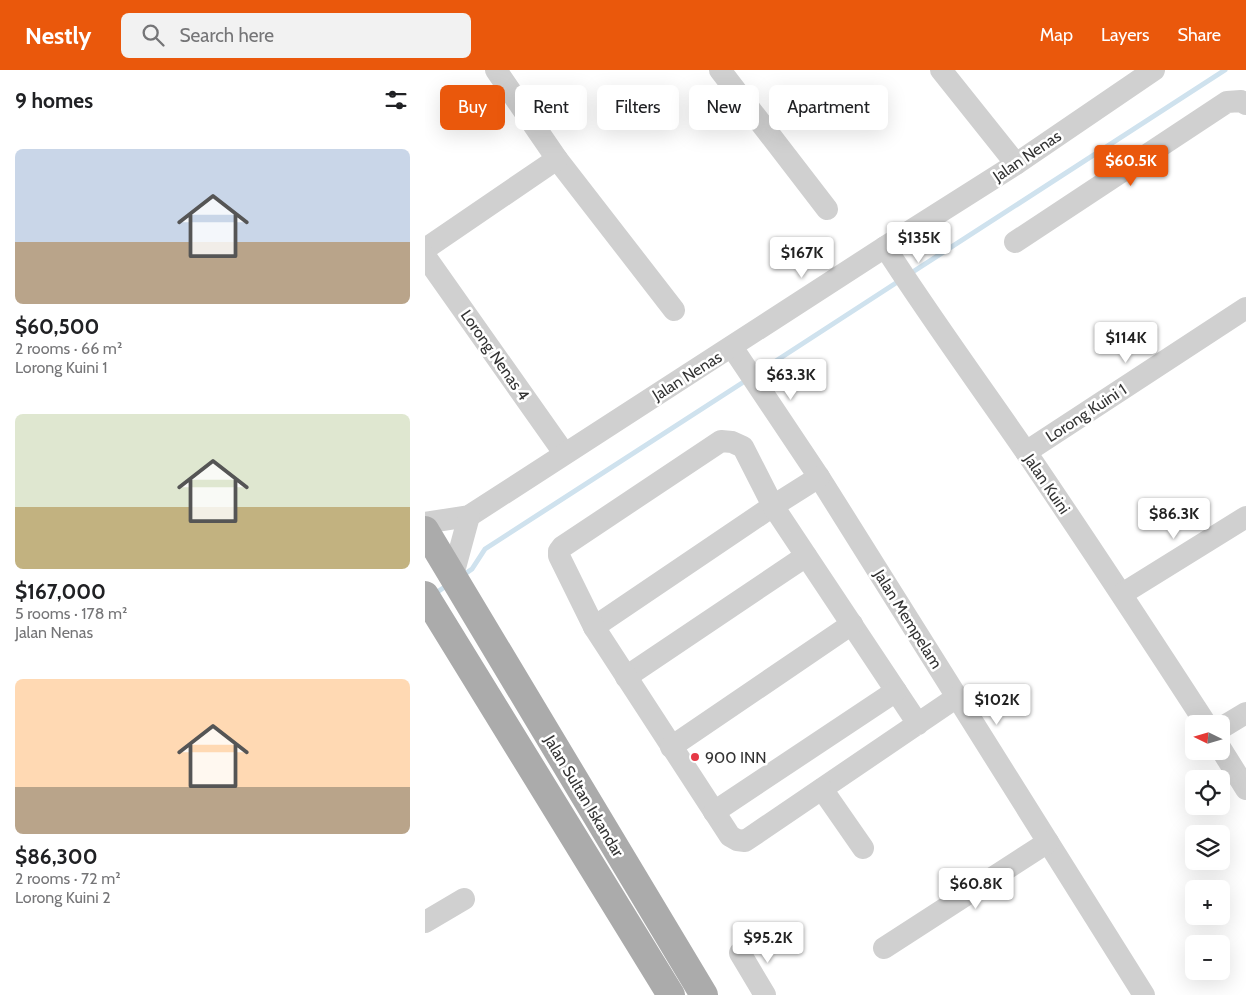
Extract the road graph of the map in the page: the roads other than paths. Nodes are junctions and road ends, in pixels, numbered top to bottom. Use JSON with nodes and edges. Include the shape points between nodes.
{"nodes":[{"id":1,"x":496,"y":70,"type":"edge"},
{"id":2,"x":720,"y":70,"type":"edge"},
{"id":3,"x":941,"y":70,"type":"edge"},
{"id":4,"x":1154,"y":70,"type":"edge"},
{"id":5,"x":1246,"y":104,"type":"edge"},
{"id":6,"x":557,"y":159,"type":"junction"},
{"id":7,"x":1016,"y":164,"type":"junction"},
{"id":8,"x":827,"y":209,"type":"dead end"},
{"id":9,"x":1015,"y":242,"type":"dead end"},
{"id":10,"x":425,"y":249,"type":"edge"},
{"id":11,"x":890,"y":254,"type":"junction"},
{"id":12,"x":425,"y":256,"type":"edge"},
{"id":13,"x":1246,"y":308,"type":"edge"},
{"id":14,"x":674,"y":310,"type":"dead end"},
{"id":15,"x":732,"y":347,"type":"junction"},
{"id":16,"x":1026,"y":452,"type":"junction"},
{"id":17,"x":565,"y":453,"type":"junction"},
{"id":18,"x":819,"y":477,"type":"junction"},
{"id":19,"x":773,"y":506,"type":"junction"},
{"id":20,"x":469,"y":516,"type":"junction"},
{"id":21,"x":1246,"y":517,"type":"edge"},
{"id":22,"x":425,"y":523,"type":"edge"},
{"id":23,"x":425,"y":530,"type":"edge"},
{"id":24,"x":806,"y":556,"type":"junction"},
{"id":25,"x":457,"y":583,"type":"junction"},
{"id":26,"x":1122,"y":594,"type":"junction"},
{"id":27,"x":431,"y":605,"type":"edge"},
{"id":28,"x":852,"y":624,"type":"junction"},
{"id":29,"x":594,"y":627,"type":"junction"},
{"id":30,"x":626,"y":677,"type":"junction"},
{"id":31,"x":896,"y":691,"type":"junction"},
{"id":32,"x":957,"y":697,"type":"junction"},
{"id":33,"x":1246,"y":713,"type":"edge"},
{"id":34,"x":1200,"y":715,"type":"edge"},
{"id":35,"x":1230,"y":723,"type":"edge"},
{"id":36,"x":918,"y":724,"type":"junction"},
{"id":37,"x":671,"y":747,"type":"junction"},
{"id":38,"x":1228,"y":760,"type":"edge"},
{"id":39,"x":822,"y":789,"type":"junction"},
{"id":40,"x":1246,"y":789,"type":"edge"},
{"id":41,"x":714,"y":812,"type":"junction"},
{"id":42,"x":1048,"y":842,"type":"junction"},
{"id":43,"x":863,"y":848,"type":"dead end"},
{"id":44,"x":464,"y":899,"type":"dead end"},
{"id":45,"x":425,"y":922,"type":"edge"},
{"id":46,"x":884,"y":948,"type":"dead end"},
{"id":47,"x":740,"y":953,"type":"dead end"},
{"id":48,"x":671,"y":995,"type":"edge"},
{"id":49,"x":704,"y":995,"type":"edge"},
{"id":50,"x":765,"y":995,"type":"edge"},
{"id":51,"x":1144,"y":995,"type":"edge"}],
"edges":[{"from":1,"to":6,"type":"street"},
{"from":2,"to":8,"type":"street"},
{"from":3,"to":7,"type":"street"},
{"from":4,"to":7,"type":"street","name":"Jalan Nenas"},
{"from":5,"to":9,"type":"street","via":[[1227,102]]},
{"from":6,"to":10,"type":"street"},
{"from":6,"to":14,"type":"street"},
{"from":7,"to":11,"type":"street","name":"Jalan Nenas"},
{"from":11,"to":15,"type":"street","name":"Jalan Nenas"},
{"from":11,"to":16,"type":"street","name":"Jalan Kuini"},
{"from":12,"to":17,"type":"street","name":"Lorong Nenas 4"},
{"from":13,"to":16,"type":"street","name":"Lorong Kuini 1"},
{"from":15,"to":17,"type":"street","name":"Jalan Nenas"},
{"from":15,"to":18,"type":"street","name":"Jalan Mempelam"},
{"from":16,"to":26,"type":"street","name":"Jalan Kuini"},
{"from":17,"to":20,"type":"street","name":"Jalan Nenas"},
{"from":18,"to":19,"type":"street"},
{"from":18,"to":32,"type":"street","name":"Jalan Mempelam"},
{"from":19,"to":24,"type":"street"},
{"from":19,"to":29,"type":"street"},
{"from":19,"to":29,"type":"street","via":[[743,447],[721,441],[562,547],[559,556]]},
{"from":20,"to":22,"type":"street","name":"Jalan Nenas"},
{"from":20,"to":25,"type":"street"},
{"from":21,"to":26,"type":"street"},
{"from":23,"to":25,"type":"main road","name":"Jalan Sultan Iskandar"},
{"from":24,"to":28,"type":"street"},
{"from":24,"to":30,"type":"street"},
{"from":25,"to":49,"type":"main road","name":"Jalan Sultan Iskandar"},
{"from":26,"to":34,"type":"street","name":"Jalan Kuini"},
{"from":27,"to":48,"type":"main road"},
{"from":28,"to":31,"type":"street"},
{"from":28,"to":37,"type":"street"},
{"from":29,"to":30,"type":"street"},
{"from":30,"to":37,"type":"street"},
{"from":31,"to":36,"type":"street"},
{"from":31,"to":41,"type":"street"},
{"from":32,"to":36,"type":"street"},
{"from":32,"to":42,"type":"street","name":"Jalan Mempelam"},
{"from":33,"to":35,"type":"street"},
{"from":36,"to":39,"type":"street"},
{"from":37,"to":41,"type":"street"},
{"from":38,"to":40,"type":"street"},
{"from":39,"to":41,"type":"street","via":[[745,841],[730,836]]},
{"from":39,"to":43,"type":"street"},
{"from":42,"to":46,"type":"street"},
{"from":42,"to":51,"type":"street","name":"Jalan Mempelam"},
{"from":44,"to":45,"type":"street"},
{"from":47,"to":50,"type":"street"}]}
